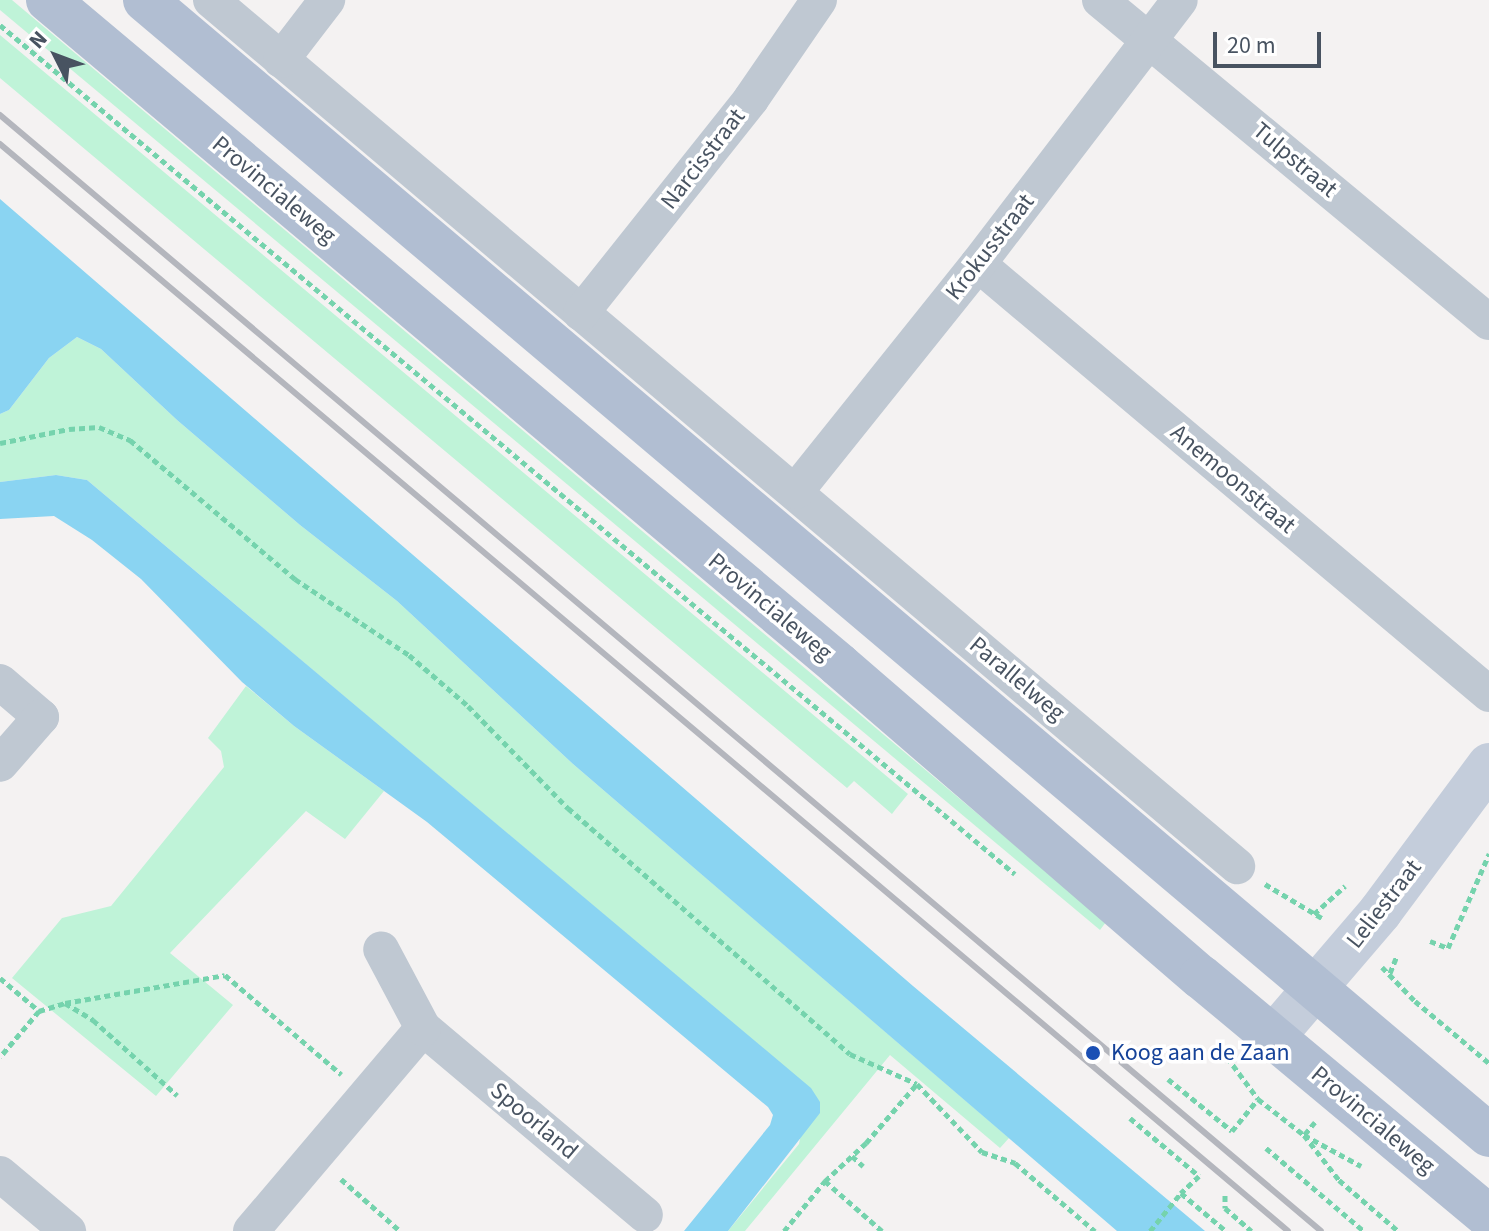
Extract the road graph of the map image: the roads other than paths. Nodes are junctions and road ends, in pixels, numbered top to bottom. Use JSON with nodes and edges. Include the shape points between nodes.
{"nodes":[{"id":1,"x":48,"y":0,"type":"edge"},
{"id":2,"x":145,"y":0,"type":"edge"},
{"id":3,"x":211,"y":0,"type":"edge"},
{"id":4,"x":327,"y":0,"type":"edge"},
{"id":5,"x":819,"y":0,"type":"edge"},
{"id":6,"x":1100,"y":0,"type":"edge"},
{"id":7,"x":1180,"y":0,"type":"edge"},
{"id":8,"x":1150,"y":39,"type":"junction"},
{"id":9,"x":281,"y":60,"type":"junction"},
{"id":10,"x":978,"y":264,"type":"junction"},
{"id":11,"x":581,"y":313,"type":"junction"},
{"id":12,"x":1489,"y":322,"type":"edge"},
{"id":13,"x":796,"y":491,"type":"junction"},
{"id":14,"x":0,"y":682,"type":"edge"},
{"id":15,"x":1489,"y":694,"type":"edge"},
{"id":16,"x":0,"y":764,"type":"edge"},
{"id":17,"x":1489,"y":765,"type":"edge"},
{"id":18,"x":1237,"y":866,"type":"dead end"},
{"id":19,"x":381,"y":949,"type":"dead end"},
{"id":20,"x":1316,"y":989,"type":"junction"},
{"id":21,"x":423,"y":1028,"type":"junction"},
{"id":22,"x":1273,"y":1037,"type":"junction"},
{"id":23,"x":1489,"y":1135,"type":"edge"},
{"id":24,"x":0,"y":1174,"type":"edge"},
{"id":25,"x":645,"y":1215,"type":"dead end"},
{"id":26,"x":1489,"y":1217,"type":"edge"},
{"id":27,"x":68,"y":1231,"type":"edge"},
{"id":28,"x":251,"y":1231,"type":"edge"}],
"edges":[{"from":1,"to":22,"type":"main road","name":"Provincialeweg"},
{"from":2,"to":20,"type":"main road"},
{"from":3,"to":9,"type":"street"},
{"from":4,"to":9,"type":"street"},
{"from":5,"to":11,"type":"street","name":"Narcisstraat","via":[[751,99]]},
{"from":6,"to":8,"type":"street","name":"Tulpstraat"},
{"from":7,"to":8,"type":"street","name":"Krokusstraat"},
{"from":8,"to":10,"type":"street","name":"Krokusstraat"},
{"from":8,"to":12,"type":"street","name":"Tulpstraat"},
{"from":9,"to":11,"type":"street"},
{"from":10,"to":13,"type":"street","name":"Krokusstraat"},
{"from":10,"to":15,"type":"street","name":"Anemoonstraat"},
{"from":11,"to":13,"type":"street"},
{"from":13,"to":18,"type":"street","name":"Parallelweg"},
{"from":14,"to":16,"type":"street","via":[[41,717]]},
{"from":17,"to":20,"type":"street","name":"Leliestraat"},
{"from":19,"to":21,"type":"street","name":"Spoorland"},
{"from":20,"to":22,"type":"street","name":"Leliestraat"},
{"from":20,"to":23,"type":"main road"},
{"from":21,"to":25,"type":"street","name":"Spoorland"},
{"from":21,"to":28,"type":"street"},
{"from":22,"to":26,"type":"main road","name":"Provincialeweg"},
{"from":24,"to":27,"type":"street"}]}
